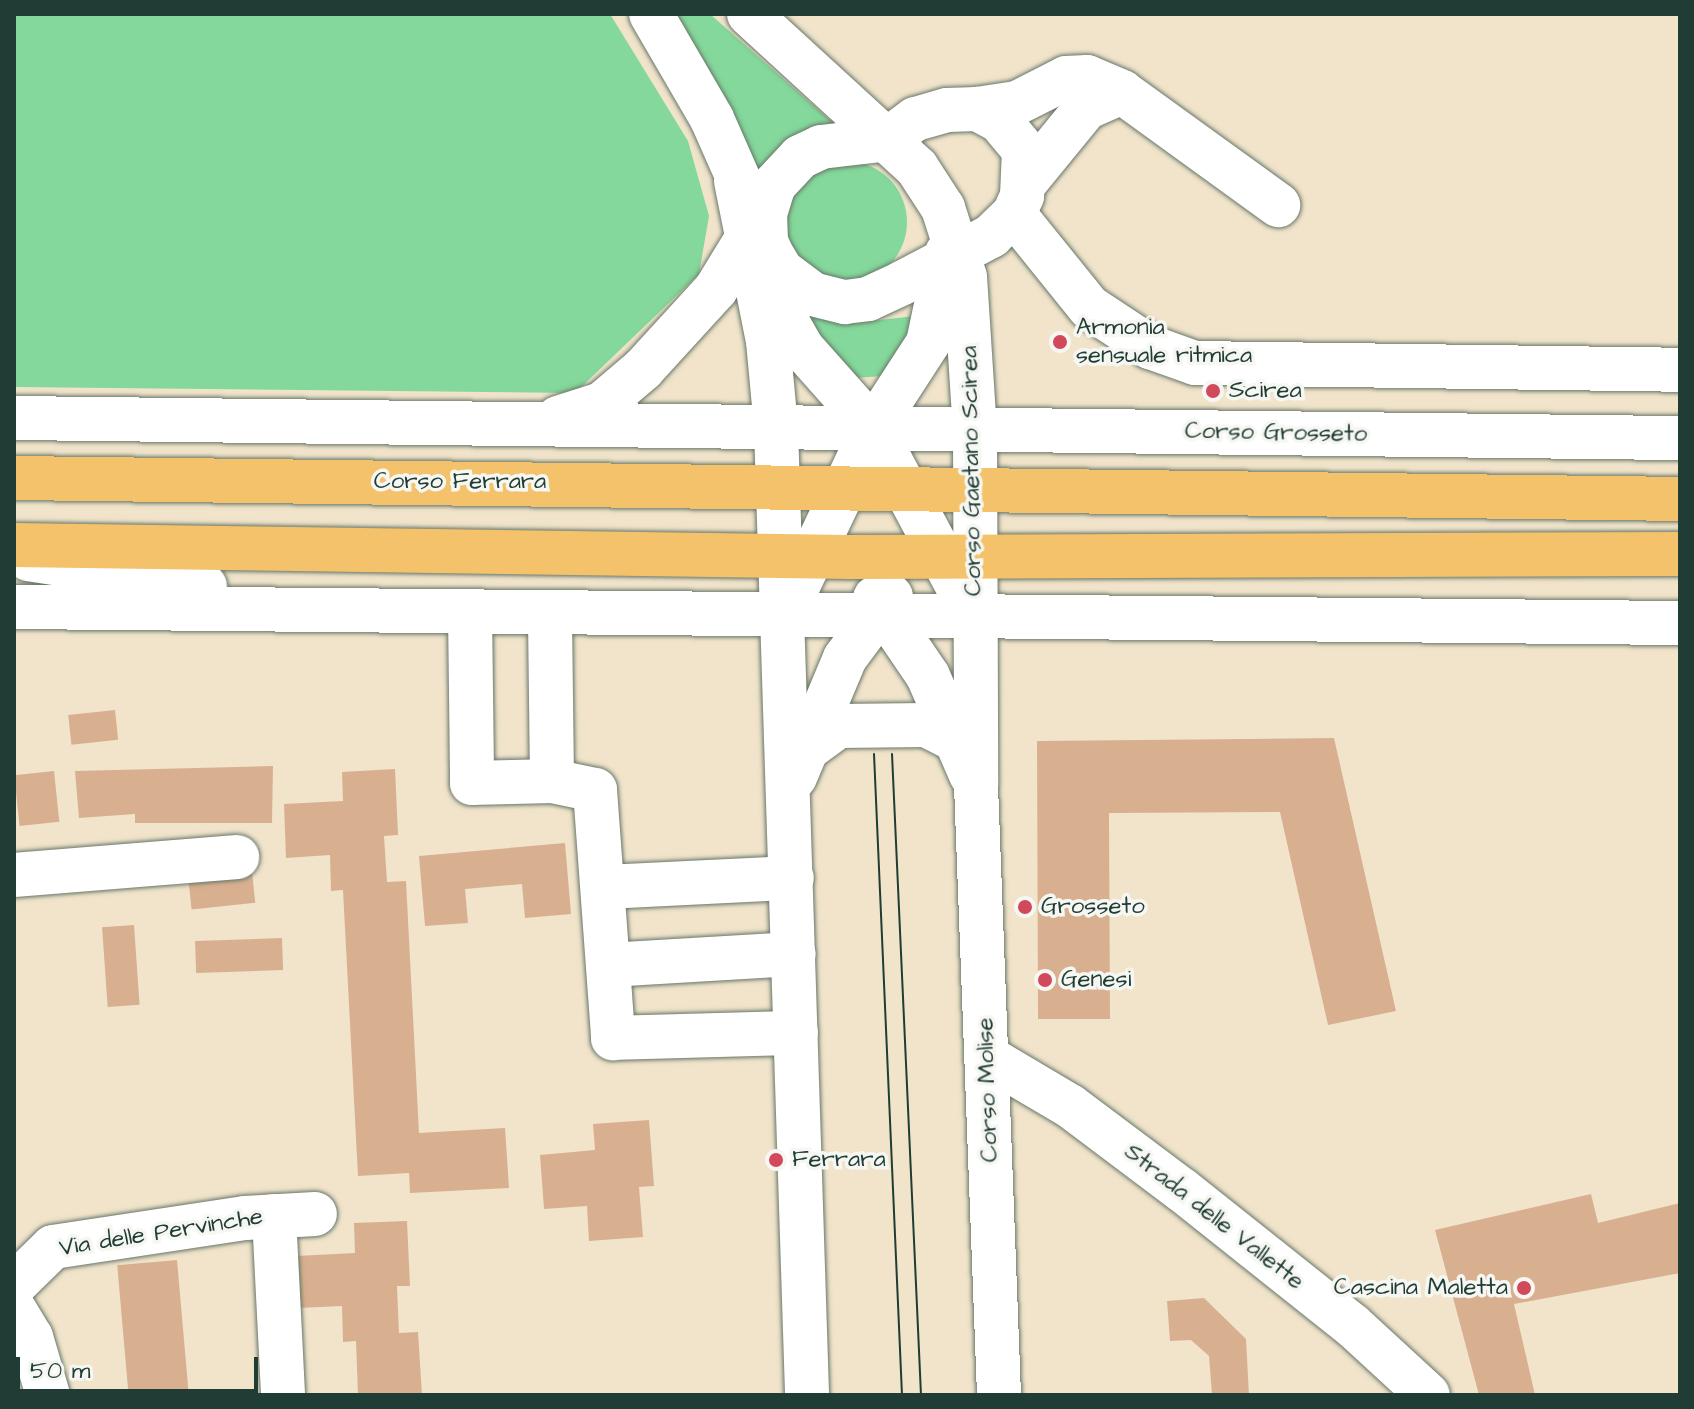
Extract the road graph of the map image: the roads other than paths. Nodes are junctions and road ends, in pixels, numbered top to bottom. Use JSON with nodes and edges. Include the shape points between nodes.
{"nodes":[{"id":1,"x":651,"y":14,"type":"edge"},
{"id":2,"x":749,"y":14,"type":"edge"},
{"id":3,"x":1122,"y":92,"type":"junction"},
{"id":4,"x":977,"y":109,"type":"junction"},
{"id":5,"x":888,"y":139,"type":"junction"},
{"id":6,"x":1020,"y":197,"type":"junction"},
{"id":7,"x":1278,"y":205,"type":"dead end"},
{"id":8,"x":755,"y":216,"type":"junction"},
{"id":9,"x":952,"y":246,"type":"junction"},
{"id":10,"x":767,"y":282,"type":"junction"},
{"id":11,"x":768,"y":341,"type":"junction"},
{"id":12,"x":1680,"y":370,"type":"edge"},
{"id":13,"x":14,"y":418,"type":"edge"},
{"id":14,"x":516,"y":425,"type":"junction"},
{"id":15,"x":776,"y":428,"type":"junction"},
{"id":16,"x":873,"y":428,"type":"junction"},
{"id":17,"x":975,"y":430,"type":"junction"},
{"id":18,"x":1680,"y":438,"type":"edge"},
{"id":19,"x":14,"y":478,"type":"edge"},
{"id":20,"x":1680,"y":499,"type":"edge"},
{"id":21,"x":817,"y":521,"type":"junction"},
{"id":22,"x":939,"y":522,"type":"junction"},
{"id":23,"x":14,"y":545,"type":"edge"},
{"id":24,"x":1666,"y":556,"type":"edge"},
{"id":25,"x":14,"y":557,"type":"edge"},
{"id":26,"x":14,"y":607,"type":"edge"},
{"id":27,"x":299,"y":610,"type":"junction"},
{"id":28,"x":470,"y":611,"type":"junction"},
{"id":29,"x":550,"y":612,"type":"junction"},
{"id":30,"x":883,"y":612,"type":"junction"},
{"id":31,"x":782,"y":614,"type":"junction"},
{"id":32,"x":975,"y":617,"type":"junction"},
{"id":33,"x":1680,"y":623,"type":"edge"},
{"id":34,"x":951,"y":738,"type":"junction"},
{"id":35,"x":807,"y":749,"type":"junction"},
{"id":36,"x":552,"y":781,"type":"junction"},
{"id":37,"x":976,"y":785,"type":"junction"},
{"id":38,"x":789,"y":791,"type":"junction"},
{"id":39,"x":237,"y":857,"type":"dead end"},
{"id":40,"x":14,"y":875,"type":"edge"},
{"id":41,"x":792,"y":878,"type":"junction"},
{"id":42,"x":605,"y":887,"type":"junction"},
{"id":43,"x":794,"y":954,"type":"junction"},
{"id":44,"x":608,"y":965,"type":"junction"},
{"id":45,"x":796,"y":1033,"type":"junction"},
{"id":46,"x":987,"y":1057,"type":"junction"},
{"id":47,"x":14,"y":1285,"type":"edge"},
{"id":48,"x":14,"y":1309,"type":"edge"},
{"id":49,"x":48,"y":1395,"type":"edge"},
{"id":50,"x":283,"y":1395,"type":"edge"},
{"id":51,"x":807,"y":1395,"type":"edge"},
{"id":52,"x":999,"y":1395,"type":"edge"},
{"id":53,"x":1428,"y":1395,"type":"edge"}],
"edges":[{"from":1,"to":8,"type":"street","name":"Corso Gaetano Scirea","via":[[712,119]]},
{"from":2,"to":5,"type":"street","name":"Corso Gaetano Scirea"},
{"from":3,"to":4,"type":"street","via":[[1076,77],[1017,103]]},
{"from":3,"to":6,"type":"street","via":[[1086,108]]},
{"from":3,"to":7,"type":"street"},
{"from":4,"to":5,"type":"street","via":[[915,119]]},
{"from":4,"to":6,"type":"street","via":[[1018,139],[1027,161]]},
{"from":5,"to":8,"type":"street","name":"Corso Gaetano Scirea","via":[[821,147],[800,157]]},
{"from":5,"to":9,"type":"street","name":"Corso Gaetano Scirea","via":[[931,186]]},
{"from":6,"to":9,"type":"street"},
{"from":6,"to":12,"type":"street","via":[[1089,307],[1150,347],[1195,363]]},
{"from":8,"to":9,"type":"street","name":"Corso Gaetano Scirea","via":[[782,271],[796,285],[829,300],[868,299]]},
{"from":8,"to":10,"type":"street","name":"Corso Gaetano Scirea"},
{"from":8,"to":11,"type":"street","name":"Corso Gaetano Scirea"},
{"from":8,"to":14,"type":"street","name":"Corso Gaetano Scirea","via":[[709,298],[614,395],[574,414]]},
{"from":9,"to":16,"type":"street","name":"Corso Gaetano Scirea","via":[[928,343]]},
{"from":9,"to":17,"type":"street","name":"Corso Gaetano Scirea"},
{"from":10,"to":11,"type":"street","name":"Corso Gaetano Scirea"},
{"from":10,"to":16,"type":"street","name":"Corso Gaetano Scirea","via":[[793,336]]},
{"from":11,"to":15,"type":"street","name":"Corso Gaetano Scirea"},
{"from":13,"to":14,"type":"street"},
{"from":14,"to":15,"type":"street"},
{"from":15,"to":16,"type":"street"},
{"from":15,"to":21,"type":"street","name":"Corso Molise"},
{"from":16,"to":17,"type":"street","name":"Corso Grosseto"},
{"from":16,"to":21,"type":"street","name":"Corso Gaetano Scirea"},
{"from":16,"to":22,"type":"street","name":"Corso Gaetano Scirea"},
{"from":17,"to":18,"type":"street","name":"Corso Grosseto"},
{"from":17,"to":22,"type":"street","name":"Corso Gaetano Scirea"},
{"from":19,"to":21,"type":"main road","name":"Corso Ferrara"},
{"from":20,"to":22,"type":"main road"},
{"from":21,"to":22,"type":"main road","name":"Corso Ferrara"},
{"from":21,"to":22,"type":"main road"},
{"from":21,"to":23,"type":"main road","name":"Corso Ferrara"},
{"from":21,"to":30,"type":"street","name":"Corso Molise"},
{"from":21,"to":31,"type":"street","name":"Corso Gaetano Scirea"},
{"from":22,"to":24,"type":"main road"},
{"from":22,"to":30,"type":"street"},
{"from":22,"to":32,"type":"street","name":"Corso Gaetano Scirea"},
{"from":25,"to":27,"type":"street","via":[[214,588]]},
{"from":26,"to":27,"type":"street"},
{"from":27,"to":28,"type":"street"},
{"from":28,"to":29,"type":"street"},
{"from":28,"to":36,"type":"street","via":[[472,783]]},
{"from":29,"to":31,"type":"street"},
{"from":29,"to":36,"type":"street"},
{"from":30,"to":31,"type":"street"},
{"from":30,"to":32,"type":"street"},
{"from":30,"to":34,"type":"street","name":"Corso Molise","via":[[928,676]]},
{"from":30,"to":35,"type":"street","via":[[845,658]]},
{"from":31,"to":38,"type":"street"},
{"from":32,"to":33,"type":"street"},
{"from":32,"to":37,"type":"street","name":"Corso Molise"},
{"from":34,"to":35,"type":"street","via":[[926,725],[839,726]]},
{"from":34,"to":37,"type":"street","name":"Corso Molise"},
{"from":35,"to":38,"type":"street"},
{"from":36,"to":42,"type":"street","via":[[595,790]]},
{"from":37,"to":46,"type":"street","name":"Corso Molise"},
{"from":38,"to":41,"type":"street"},
{"from":39,"to":40,"type":"street"},
{"from":41,"to":42,"type":"street"},
{"from":41,"to":43,"type":"street"},
{"from":42,"to":44,"type":"street"},
{"from":43,"to":44,"type":"street"},
{"from":43,"to":45,"type":"street"},
{"from":44,"to":45,"type":"street","via":[[613,1038]]},
{"from":45,"to":51,"type":"street"},
{"from":46,"to":52,"type":"street","name":"Corso Molise"},
{"from":46,"to":53,"type":"street","name":"Strada delle Vallette","via":[[1070,1106],[1193,1198],[1380,1348]]},
{"from":47,"to":50,"type":"street","name":"Via delle Pervinche","via":[[53,1247],[294,1215]]},
{"from":48,"to":49,"type":"street","via":[[31,1337]]}]}
